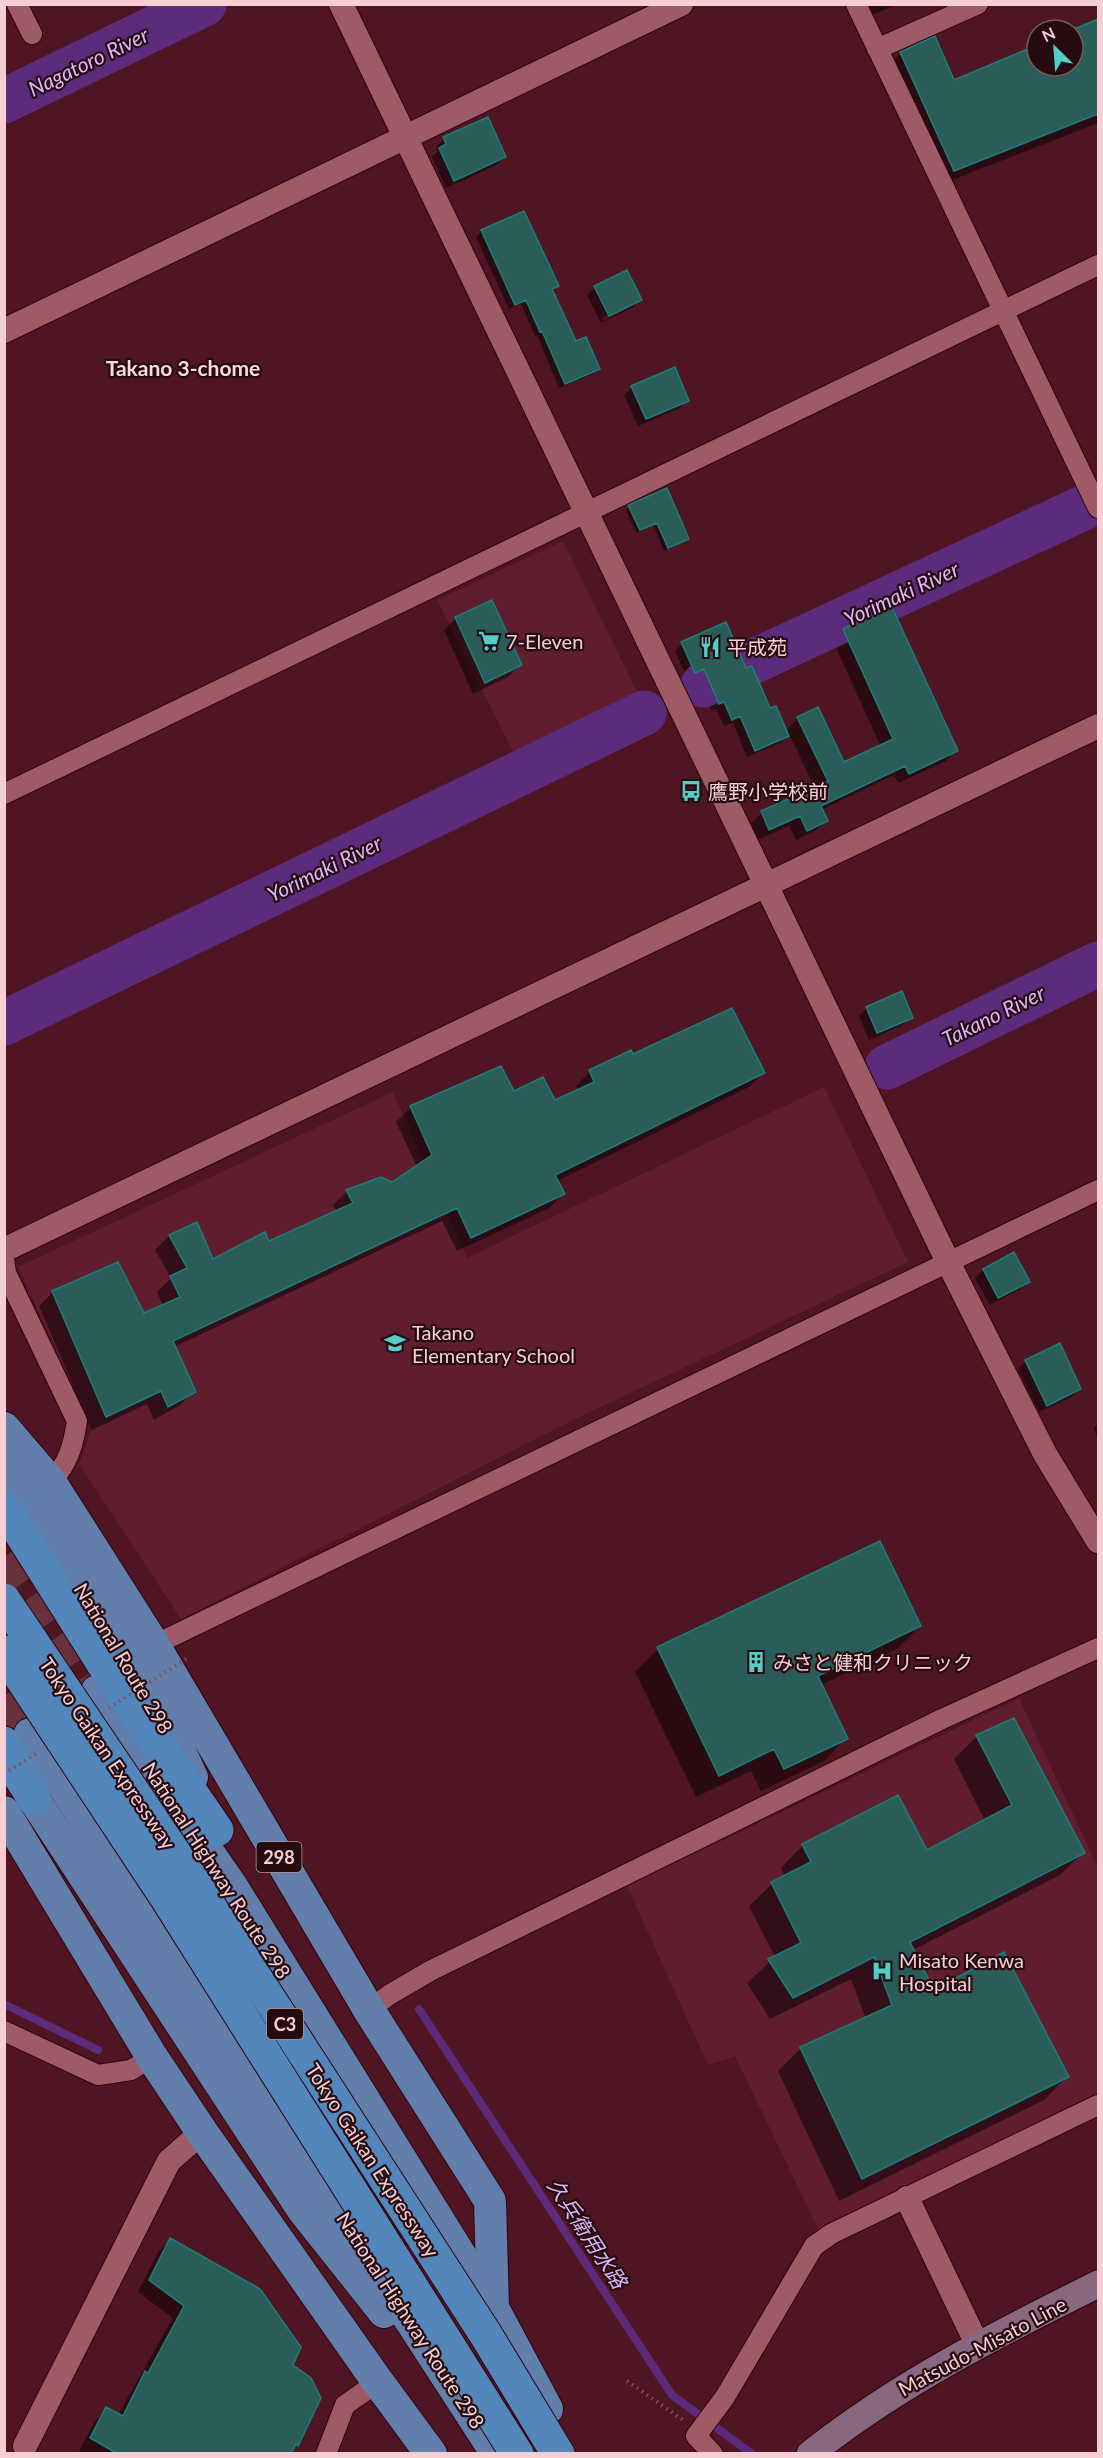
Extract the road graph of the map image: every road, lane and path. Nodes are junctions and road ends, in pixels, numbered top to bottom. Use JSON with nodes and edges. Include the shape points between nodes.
{"nodes":[{"id":1,"x":17,"y":4,"type":"edge"},
{"id":2,"x":341,"y":4,"type":"edge"},
{"id":3,"x":681,"y":4,"type":"edge"},
{"id":4,"x":856,"y":4,"type":"edge"},
{"id":5,"x":978,"y":4,"type":"edge"},
{"id":6,"x":32,"y":34,"type":"dead end"},
{"id":7,"x":877,"y":49,"type":"junction"},
{"id":8,"x":405,"y":137,"type":"junction"},
{"id":9,"x":1098,"y":266,"type":"edge"},
{"id":10,"x":1003,"y":312,"type":"junction"},
{"id":11,"x":4,"y":331,"type":"edge"},
{"id":12,"x":1098,"y":508,"type":"edge"},
{"id":13,"x":586,"y":513,"type":"junction"},
{"id":14,"x":1098,"y":726,"type":"edge"},
{"id":15,"x":4,"y":794,"type":"edge"},
{"id":16,"x":764,"y":885,"type":"junction"},
{"id":17,"x":1098,"y":1190,"type":"edge"},
{"id":18,"x":4,"y":1250,"type":"edge"},
{"id":19,"x":4,"y":1258,"type":"edge"},
{"id":20,"x":948,"y":1262,"type":"junction"},
{"id":21,"x":4,"y":1428,"type":"edge"},
{"id":22,"x":4,"y":1467,"type":"edge"},
{"id":23,"x":51,"y":1483,"type":"junction"},
{"id":24,"x":4,"y":1507,"type":"edge"},
{"id":25,"x":1098,"y":1541,"type":"edge"},
{"id":26,"x":4,"y":1600,"type":"edge"},
{"id":27,"x":154,"y":1645,"type":"junction"},
{"id":28,"x":1098,"y":1648,"type":"edge"},
{"id":29,"x":4,"y":1652,"type":"edge"},
{"id":30,"x":100,"y":1677,"type":"junction"},
{"id":31,"x":17,"y":1739,"type":"edge"},
{"id":32,"x":4,"y":1757,"type":"tunnel mouth"},
{"id":33,"x":34,"y":1798,"type":"junction"},
{"id":34,"x":4,"y":1812,"type":"edge"},
{"id":35,"x":217,"y":1830,"type":"junction"},
{"id":36,"x":369,"y":2010,"type":"junction"},
{"id":37,"x":4,"y":2031,"type":"edge"},
{"id":38,"x":152,"y":2057,"type":"junction"},
{"id":39,"x":1098,"y":2104,"type":"edge"},
{"id":40,"x":369,"y":2108,"type":"junction"},
{"id":41,"x":202,"y":2132,"type":"junction"},
{"id":42,"x":908,"y":2198,"type":"junction"},
{"id":43,"x":1098,"y":2284,"type":"edge"},
{"id":44,"x":493,"y":2308,"type":"junction"},
{"id":45,"x":977,"y":2344,"type":"junction"},
{"id":46,"x":627,"y":2381,"type":"dead end"},
{"id":47,"x":378,"y":2382,"type":"junction"},
{"id":48,"x":699,"y":2430,"type":"junction"},
{"id":49,"x":23,"y":2450,"type":"edge"},
{"id":50,"x":326,"y":2454,"type":"edge"},
{"id":51,"x":431,"y":2454,"type":"edge"},
{"id":52,"x":496,"y":2454,"type":"edge"},
{"id":53,"x":517,"y":2454,"type":"edge"},
{"id":54,"x":558,"y":2454,"type":"edge"},
{"id":55,"x":574,"y":2454,"type":"edge"},
{"id":56,"x":713,"y":2454,"type":"edge"},
{"id":57,"x":810,"y":2454,"type":"edge"}],
"edges":[{"from":1,"to":6,"type":"street"},
{"from":2,"to":8,"type":"street"},
{"from":3,"to":8,"type":"street"},
{"from":4,"to":7,"type":"street"},
{"from":5,"to":7,"type":"street"},
{"from":7,"to":10,"type":"street"},
{"from":8,"to":11,"type":"street"},
{"from":8,"to":13,"type":"street"},
{"from":9,"to":10,"type":"street"},
{"from":10,"to":12,"type":"street"},
{"from":10,"to":13,"type":"street"},
{"from":13,"to":15,"type":"street"},
{"from":13,"to":16,"type":"street"},
{"from":14,"to":16,"type":"street"},
{"from":16,"to":18,"type":"street"},
{"from":16,"to":20,"type":"street"},
{"from":17,"to":20,"type":"street"},
{"from":19,"to":23,"type":"street","via":[[6,1273],[77,1422],[66,1464]]},
{"from":20,"to":25,"type":"street","via":[[1045,1454]]},
{"from":20,"to":27,"type":"street"},
{"from":21,"to":23,"type":"highway","number":"298"},
{"from":22,"to":35,"type":"highway","name":"National Route 298","number":"298","via":[[159,1707]]},
{"from":23,"to":27,"type":"highway","number":"298"},
{"from":24,"to":30,"type":"highway"},
{"from":26,"to":54,"type":"highway","name":"Tokyo Gaikan Expressway","number":"C3","bridge":true,"via":[[199,1889],[486,2335]]},
{"from":27,"to":36,"type":"highway","number":"298"},
{"from":28,"to":36,"type":"street","via":[[942,1719],[429,1971]]},
{"from":29,"to":53,"type":"highway","name":"Tokyo Gaikan Expressway","number":"C3","bridge":true,"via":[[166,1897]]},
{"from":30,"to":35,"type":"highway"},
{"from":30,"to":40,"type":"highway","name":"National Highway Route 298","number":"298"},
{"from":31,"to":33,"type":"highway"},
{"from":31,"to":52,"type":"highway","name":"National Highway Route 298"},
{"from":32,"to":33,"type":"highway"},
{"from":33,"to":52,"type":"highway","via":[[303,2210]]},
{"from":34,"to":38,"type":"highway"},
{"from":35,"to":40,"type":"highway","name":"National Route 298","number":"298","via":[[275,1919]]},
{"from":36,"to":44,"type":"highway","number":"298","via":[[490,2201]]},
{"from":37,"to":38,"type":"street","via":[[98,2075],[131,2070]]},
{"from":38,"to":41,"type":"highway"},
{"from":39,"to":42,"type":"street"},
{"from":40,"to":44,"type":"highway","name":"National Highway Route 298","number":"298"},
{"from":41,"to":47,"type":"highway"},
{"from":41,"to":49,"type":"street","via":[[169,2161]]},
{"from":42,"to":45,"type":"street"},
{"from":42,"to":48,"type":"street","via":[[814,2246]]},
{"from":43,"to":45,"type":"main road","name":"Matsudo-Misato Line"},
{"from":44,"to":55,"type":"highway","name":"National Highway Route 298","number":"298"},
{"from":45,"to":57,"type":"main road","name":"Matsudo-Misato Line","via":[[904,2387]]},
{"from":46,"to":48,"type":"path"},
{"from":47,"to":50,"type":"street","via":[[345,2404]]},
{"from":47,"to":51,"type":"highway"},
{"from":48,"to":56,"type":"street","via":[[696,2436]]}]}
